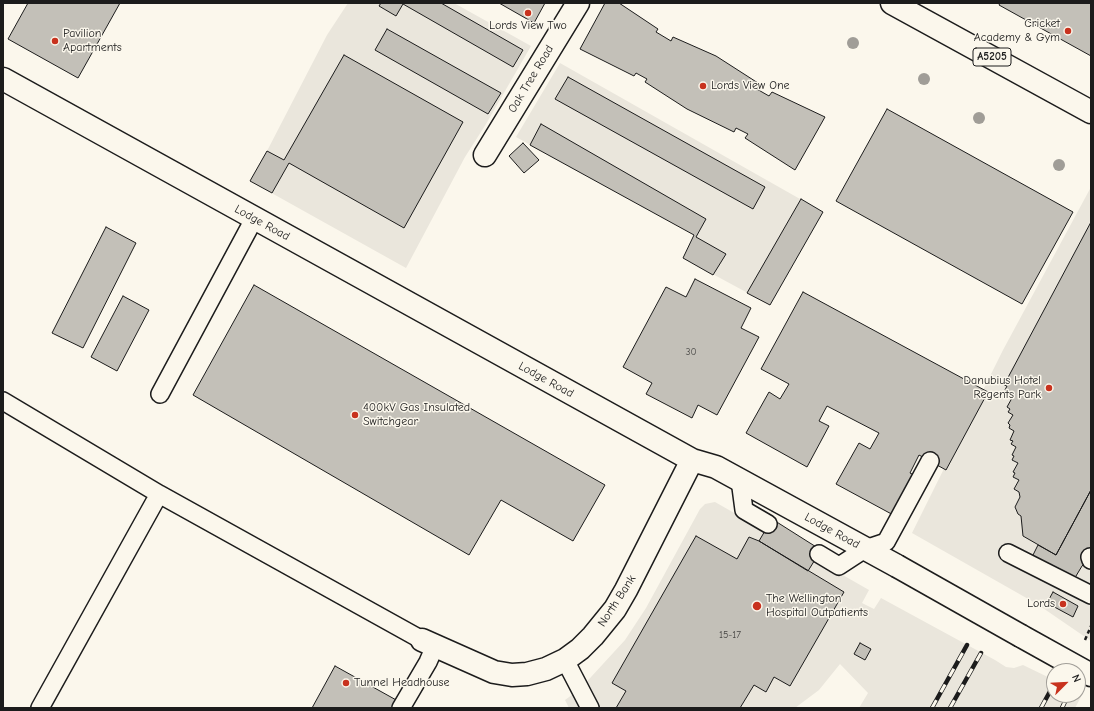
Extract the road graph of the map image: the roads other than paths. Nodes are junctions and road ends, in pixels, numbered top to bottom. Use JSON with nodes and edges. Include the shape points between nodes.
{"nodes":[{"id":1,"x":578,"y":3,"type":"edge"},
{"id":2,"x":892,"y":3,"type":"edge"},
{"id":3,"x":3,"y":79,"type":"edge"},
{"id":4,"x":1091,"y":112,"type":"edge"},
{"id":5,"x":486,"y":155,"type":"dead end"},
{"id":6,"x":254,"y":219,"type":"junction"},
{"id":7,"x":160,"y":394,"type":"dead end"},
{"id":8,"x":3,"y":400,"type":"edge"},
{"id":9,"x":692,"y":460,"type":"junction"},
{"id":10,"x":930,"y":461,"type":"dead end"},
{"id":11,"x":740,"y":480,"type":"junction"},
{"id":12,"x":159,"y":494,"type":"junction"},
{"id":13,"x":768,"y":524,"type":"dead end"},
{"id":14,"x":865,"y":549,"type":"junction"},
{"id":15,"x":1008,"y":553,"type":"dead end"},
{"id":16,"x":819,"y":554,"type":"dead end"},
{"id":17,"x":1091,"y":594,"type":"edge"},
{"id":18,"x":428,"y":643,"type":"junction"},
{"id":19,"x":565,"y":660,"type":"junction"},
{"id":20,"x":1091,"y":675,"type":"edge"},
{"id":21,"x":40,"y":708,"type":"edge"},
{"id":22,"x":401,"y":708,"type":"edge"},
{"id":23,"x":590,"y":708,"type":"edge"}],
"edges":[{"from":1,"to":5,"type":"main road","name":"Oak Tree Road"},
{"from":2,"to":4,"type":"main road","number":"A5205"},
{"from":3,"to":6,"type":"main road","name":"Lodge Road"},
{"from":6,"to":7,"type":"lane"},
{"from":6,"to":9,"type":"main road","name":"Lodge Road"},
{"from":8,"to":12,"type":"lane"},
{"from":9,"to":11,"type":"main road","name":"Lodge Road","via":[[716,467]]},
{"from":9,"to":19,"type":"main road","name":"North Bank","via":[[615,608],[593,636]]},
{"from":10,"to":14,"type":"lane","via":[[886,542]]},
{"from":11,"to":13,"type":"lane","via":[[744,510]]},
{"from":11,"to":14,"type":"main road","name":"Lodge Road"},
{"from":12,"to":18,"type":"lane"},
{"from":12,"to":21,"type":"lane"},
{"from":14,"to":16,"type":"lane","via":[[839,566]]},
{"from":14,"to":20,"type":"main road","name":"Lodge Road","bridge":true},
{"from":15,"to":17,"type":"lane"},
{"from":18,"to":19,"type":"main road","name":"North Bank","via":[[494,672],[512,675],[546,669]]},
{"from":18,"to":22,"type":"lane","via":[[428,662]]},
{"from":19,"to":23,"type":"lane"}]}
